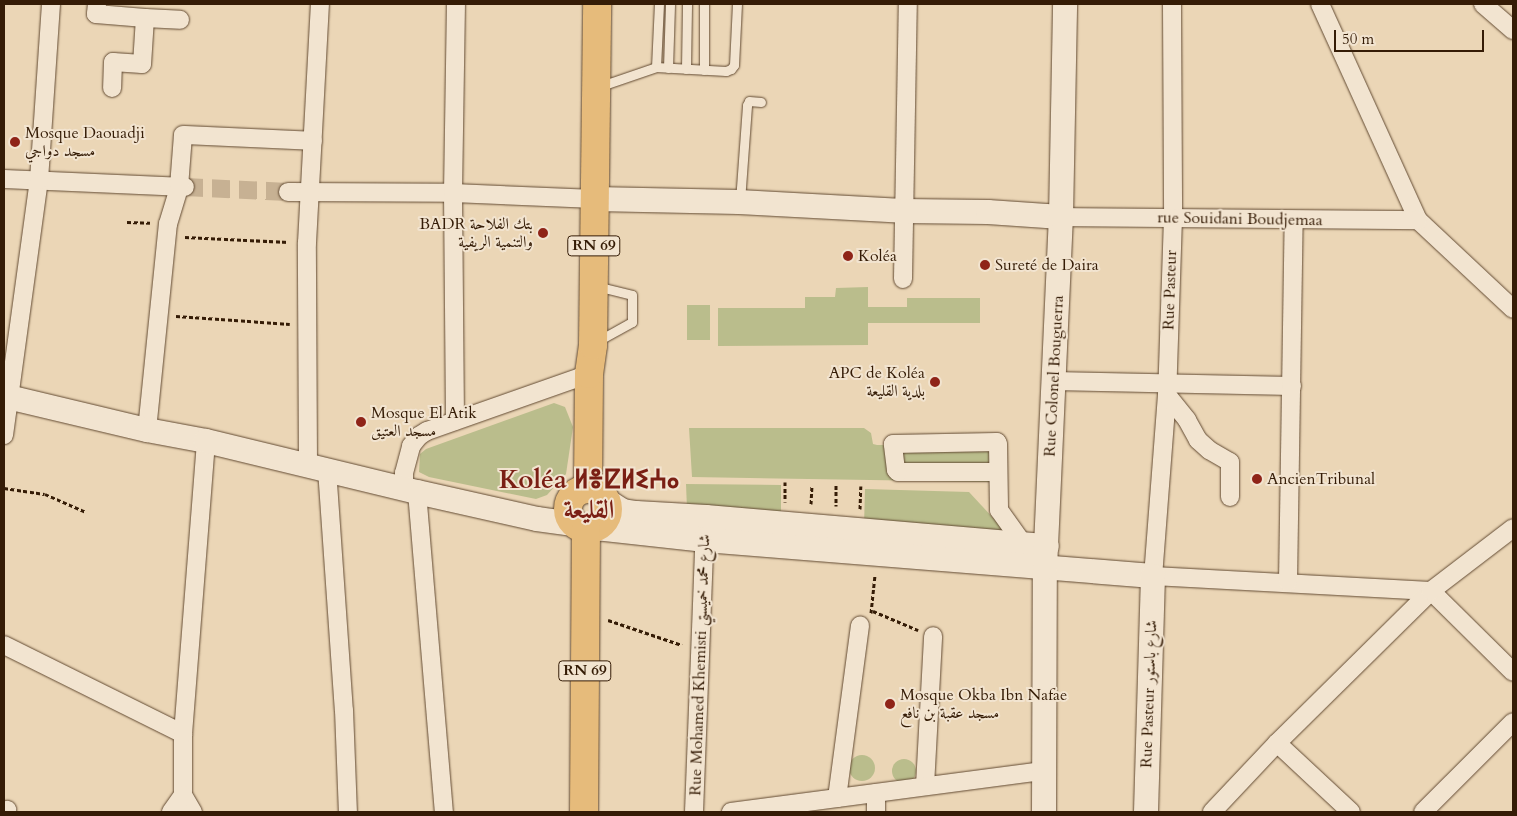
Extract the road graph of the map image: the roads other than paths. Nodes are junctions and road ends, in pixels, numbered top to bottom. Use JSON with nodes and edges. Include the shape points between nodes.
{"nodes":[{"id":1,"x":51,"y":4,"type":"edge"},
{"id":2,"x":97,"y":4,"type":"edge"},
{"id":3,"x":320,"y":4,"type":"edge"},
{"id":4,"x":456,"y":4,"type":"edge"},
{"id":5,"x":597,"y":4,"type":"edge"},
{"id":6,"x":660,"y":4,"type":"edge"},
{"id":7,"x":670,"y":4,"type":"edge"},
{"id":8,"x":687,"y":4,"type":"edge"},
{"id":9,"x":704,"y":4,"type":"edge"},
{"id":10,"x":736,"y":4,"type":"edge"},
{"id":11,"x":908,"y":4,"type":"edge"},
{"id":12,"x":1065,"y":4,"type":"edge"},
{"id":13,"x":1172,"y":4,"type":"edge"},
{"id":14,"x":1320,"y":4,"type":"edge"},
{"id":15,"x":1484,"y":4,"type":"edge"},
{"id":16,"x":145,"y":18,"type":"junction"},
{"id":17,"x":180,"y":20,"type":"dead end"},
{"id":18,"x":1513,"y":30,"type":"edge"},
{"id":19,"x":656,"y":67,"type":"junction"},
{"id":20,"x":668,"y":68,"type":"junction"},
{"id":21,"x":686,"y":69,"type":"junction"},
{"id":22,"x":704,"y":70,"type":"junction"},
{"id":23,"x":596,"y":87,"type":"junction"},
{"id":24,"x":112,"y":88,"type":"dead end"},
{"id":25,"x":761,"y":102,"type":"dead end"},
{"id":26,"x":313,"y":141,"type":"junction"},
{"id":27,"x":4,"y":179,"type":"edge"},
{"id":28,"x":39,"y":180,"type":"junction"},
{"id":29,"x":182,"y":187,"type":"junction"},
{"id":30,"x":309,"y":191,"type":"junction"},
{"id":31,"x":288,"y":192,"type":"tunnel mouth"},
{"id":32,"x":453,"y":193,"type":"junction"},
{"id":33,"x":595,"y":199,"type":"junction"},
{"id":34,"x":740,"y":202,"type":"junction"},
{"id":35,"x":903,"y":211,"type":"junction"},
{"id":36,"x":1061,"y":217,"type":"junction"},
{"id":37,"x":1173,"y":218,"type":"junction"},
{"id":38,"x":1294,"y":220,"type":"junction"},
{"id":39,"x":1418,"y":220,"type":"junction"},
{"id":40,"x":903,"y":279,"type":"dead end"},
{"id":41,"x":594,"y":286,"type":"junction"},
{"id":42,"x":1513,"y":309,"type":"edge"},
{"id":43,"x":593,"y":344,"type":"junction"},
{"id":44,"x":589,"y":374,"type":"junction"},
{"id":45,"x":1053,"y":381,"type":"junction"},
{"id":46,"x":1292,"y":386,"type":"junction"},
{"id":47,"x":1167,"y":389,"type":"junction"},
{"id":48,"x":6,"y":395,"type":"edge"},
{"id":49,"x":455,"y":421,"type":"junction"},
{"id":50,"x":146,"y":430,"type":"junction"},
{"id":51,"x":4,"y":435,"type":"edge"},
{"id":52,"x":206,"y":442,"type":"junction"},
{"id":53,"x":317,"y":467,"type":"junction"},
{"id":54,"x":998,"y":472,"type":"junction"},
{"id":55,"x":410,"y":490,"type":"junction"},
{"id":56,"x":598,"y":495,"type":"junction"},
{"id":57,"x":1230,"y":497,"type":"dead end"},
{"id":58,"x":585,"y":527,"type":"junction"},
{"id":59,"x":705,"y":528,"type":"junction"},
{"id":60,"x":1513,"y":528,"type":"edge"},
{"id":61,"x":1039,"y":553,"type":"junction"},
{"id":62,"x":1153,"y":576,"type":"junction"},
{"id":63,"x":1288,"y":582,"type":"junction"},
{"id":64,"x":1431,"y":591,"type":"junction"},
{"id":65,"x":860,"y":626,"type":"dead end"},
{"id":66,"x":933,"y":636,"type":"road end"},
{"id":67,"x":4,"y":645,"type":"edge"},
{"id":68,"x":1513,"y":672,"type":"edge"},
{"id":69,"x":1513,"y":722,"type":"edge"},
{"id":70,"x":183,"y":734,"type":"junction"},
{"id":71,"x":1276,"y":743,"type":"junction"},
{"id":72,"x":1043,"y":771,"type":"junction"},
{"id":73,"x":925,"y":786,"type":"junction"},
{"id":74,"x":876,"y":793,"type":"junction"},
{"id":75,"x":183,"y":795,"type":"junction"},
{"id":76,"x":837,"y":798,"type":"junction"},
{"id":77,"x":171,"y":812,"type":"edge"},
{"id":78,"x":193,"y":812,"type":"edge"},
{"id":79,"x":348,"y":812,"type":"edge"},
{"id":80,"x":444,"y":812,"type":"edge"},
{"id":81,"x":584,"y":812,"type":"edge"},
{"id":82,"x":694,"y":812,"type":"edge"},
{"id":83,"x":731,"y":812,"type":"edge"},
{"id":84,"x":876,"y":812,"type":"edge"},
{"id":85,"x":1044,"y":812,"type":"edge"},
{"id":86,"x":1146,"y":812,"type":"edge"},
{"id":87,"x":1212,"y":812,"type":"edge"},
{"id":88,"x":1351,"y":812,"type":"edge"},
{"id":89,"x":1423,"y":812,"type":"edge"}],
"edges":[{"from":1,"to":28,"type":"street"},
{"from":2,"to":16,"type":"street","via":[[96,14]]},
{"from":3,"to":26,"type":"street"},
{"from":4,"to":32,"type":"street"},
{"from":5,"to":23,"type":"main road","number":"RN 69"},
{"from":6,"to":19,"type":"lane"},
{"from":7,"to":20,"type":"lane"},
{"from":8,"to":21,"type":"lane"},
{"from":9,"to":22,"type":"lane"},
{"from":10,"to":22,"type":"lane","via":[[734,65],[726,71]]},
{"from":11,"to":35,"type":"street"},
{"from":12,"to":36,"type":"main road","name":"Rue Colonel Bouguerra"},
{"from":13,"to":37,"type":"street","name":"Rue Pasteur"},
{"from":14,"to":39,"type":"street"},
{"from":15,"to":18,"type":"street"},
{"from":16,"to":17,"type":"street"},
{"from":16,"to":24,"type":"street","via":[[142,64],[113,62]]},
{"from":19,"to":20,"type":"lane"},
{"from":19,"to":23,"type":"lane"},
{"from":20,"to":21,"type":"lane"},
{"from":21,"to":22,"type":"lane"},
{"from":23,"to":33,"type":"main road","number":"RN 69"},
{"from":25,"to":34,"type":"lane","via":[[749,101],[747,105]]},
{"from":26,"to":29,"type":"street","via":[[183,135]]},
{"from":26,"to":30,"type":"street"},
{"from":27,"to":28,"type":"street"},
{"from":28,"to":29,"type":"street"},
{"from":28,"to":48,"type":"street"},
{"from":29,"to":50,"type":"street","via":[[166,237]]},
{"from":30,"to":31,"type":"street"},
{"from":30,"to":32,"type":"street"},
{"from":30,"to":53,"type":"street","via":[[308,325]]},
{"from":32,"to":33,"type":"street"},
{"from":32,"to":49,"type":"street"},
{"from":33,"to":34,"type":"main road"},
{"from":33,"to":41,"type":"main road","number":"RN 69"},
{"from":34,"to":35,"type":"main road"},
{"from":35,"to":36,"type":"main road"},
{"from":35,"to":40,"type":"street"},
{"from":36,"to":37,"type":"street","name":"rue Souidani Boudjemaa"},
{"from":36,"to":45,"type":"main road","name":"Rue Colonel Bouguerra"},
{"from":37,"to":38,"type":"street","name":"rue Souidani Boudjemaa"},
{"from":37,"to":47,"type":"street","name":"Rue Pasteur"},
{"from":38,"to":39,"type":"street","name":"rue Souidani Boudjemaa"},
{"from":38,"to":46,"type":"street"},
{"from":39,"to":42,"type":"street"},
{"from":41,"to":43,"type":"main road","number":"RN 69"},
{"from":41,"to":43,"type":"lane","via":[[632,295],[632,322]]},
{"from":43,"to":44,"type":"main road","number":"RN 69"},
{"from":44,"to":49,"type":"street"},
{"from":44,"to":56,"type":"main road","number":"RN 69"},
{"from":45,"to":47,"type":"street"},
{"from":45,"to":61,"type":"main road","name":"Rue Colonel Bouguerra"},
{"from":46,"to":47,"type":"street"},
{"from":46,"to":63,"type":"street"},
{"from":47,"to":57,"type":"street","via":[[1198,440],[1208,450],[1230,462]]},
{"from":47,"to":62,"type":"street","name":"Rue Pasteur"},
{"from":48,"to":50,"type":"main road"},
{"from":48,"to":51,"type":"street"},
{"from":49,"to":55,"type":"street","via":[[427,431],[411,446],[406,462]]},
{"from":50,"to":52,"type":"main road"},
{"from":52,"to":53,"type":"main road"},
{"from":52,"to":70,"type":"street"},
{"from":53,"to":55,"type":"main road"},
{"from":53,"to":79,"type":"street","via":[[344,710]]},
{"from":54,"to":54,"type":"street","via":[[997,442],[894,444],[898,472]]},
{"from":54,"to":61,"type":"street","via":[[999,510]]},
{"from":55,"to":58,"type":"main road"},
{"from":55,"to":80,"type":"street"},
{"from":56,"to":58,"type":"main road","via":[[609,510],[606,519]]},
{"from":56,"to":58,"type":"main road","via":[[579,491],[569,502],[569,516]]},
{"from":56,"to":59,"type":"main road","via":[[627,512]]},
{"from":58,"to":59,"type":"main road"},
{"from":58,"to":81,"type":"main road","number":"RN 69"},
{"from":59,"to":61,"type":"main road"},
{"from":59,"to":61,"type":"main road","via":[[877,555]]},
{"from":59,"to":82,"type":"street","name":"Rue Mohamed Khemisti شارع محمد خميستي"},
{"from":60,"to":64,"type":"street"},
{"from":61,"to":62,"type":"main road"},
{"from":61,"to":72,"type":"main road","name":"Rue Colonel Bouguerra"},
{"from":62,"to":63,"type":"street"},
{"from":62,"to":86,"type":"main road","name":"Rue Pasteur شارع باستور"},
{"from":63,"to":64,"type":"street"},
{"from":64,"to":68,"type":"street"},
{"from":64,"to":71,"type":"street"},
{"from":65,"to":76,"type":"street"},
{"from":66,"to":73,"type":"street"},
{"from":67,"to":70,"type":"street"},
{"from":69,"to":89,"type":"street"},
{"from":70,"to":75,"type":"street"},
{"from":71,"to":87,"type":"street"},
{"from":71,"to":88,"type":"street"},
{"from":72,"to":73,"type":"street"},
{"from":72,"to":85,"type":"main road","name":"Rue Colonel Bouguerra"},
{"from":73,"to":74,"type":"street"},
{"from":74,"to":76,"type":"street"},
{"from":74,"to":84,"type":"street"},
{"from":75,"to":77,"type":"street"},
{"from":75,"to":78,"type":"street"},
{"from":76,"to":83,"type":"street"}]}
